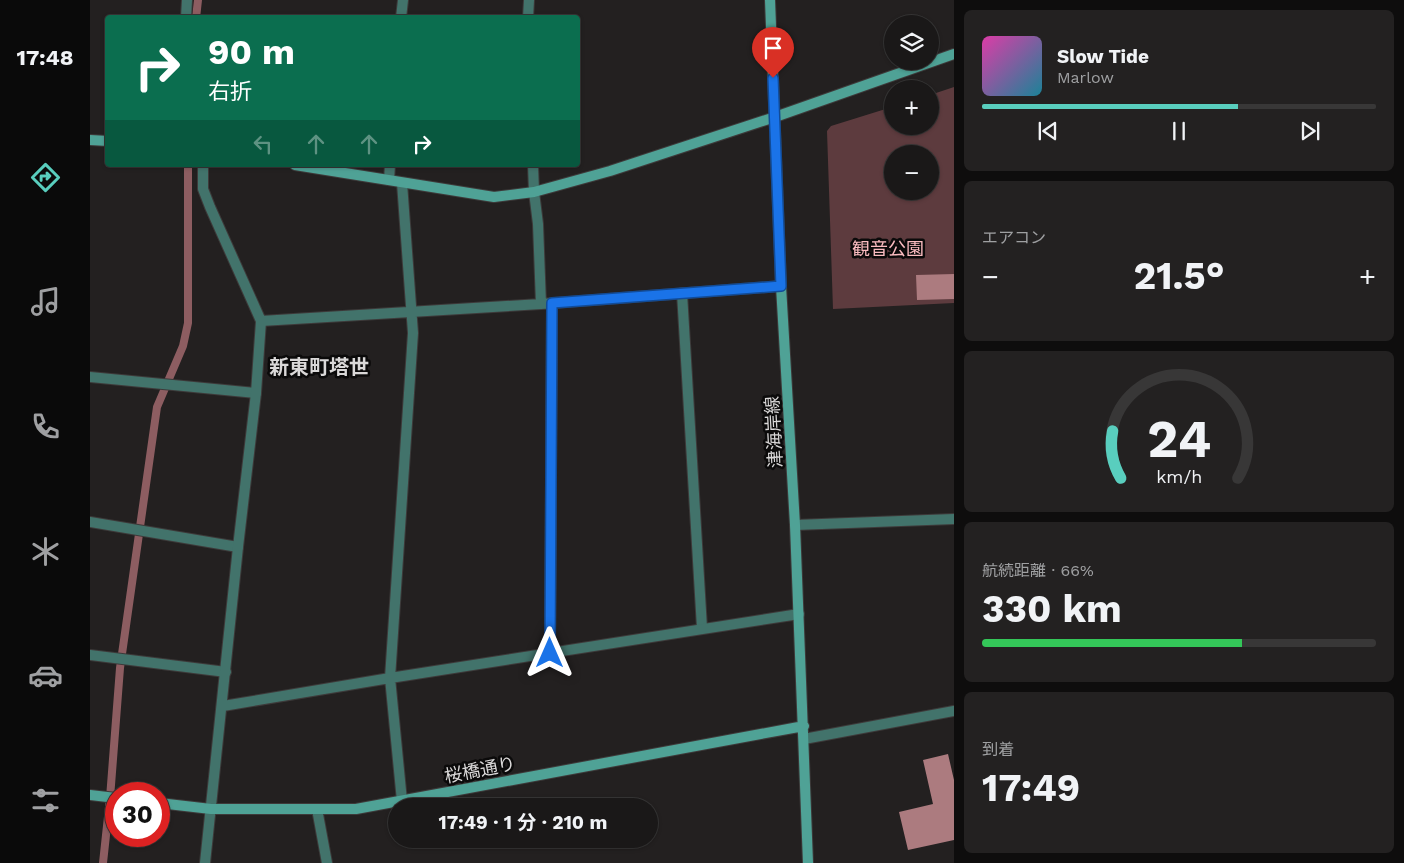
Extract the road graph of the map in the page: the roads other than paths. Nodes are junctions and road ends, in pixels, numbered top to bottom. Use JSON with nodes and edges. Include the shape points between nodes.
{"nodes":[{"id":1,"x":187,"y":0,"type":"edge"},
{"id":2,"x":403,"y":0,"type":"edge"},
{"id":3,"x":528,"y":0,"type":"edge"},
{"id":4,"x":770,"y":0,"type":"edge"},
{"id":5,"x":186,"y":15,"type":"edge"},
{"id":6,"x":401,"y":15,"type":"edge"},
{"id":7,"x":528,"y":15,"type":"edge"},
{"id":8,"x":954,"y":54,"type":"edge"},
{"id":9,"x":775,"y":117,"type":"junction"},
{"id":10,"x":90,"y":140,"type":"edge"},
{"id":11,"x":105,"y":141,"type":"edge"},
{"id":12,"x":202,"y":167,"type":"edge"},
{"id":13,"x":308,"y":167,"type":"edge"},
{"id":14,"x":390,"y":167,"type":"edge"},
{"id":15,"x":533,"y":167,"type":"edge"},
{"id":16,"x":389,"y":180,"type":"junction"},
{"id":17,"x":402,"y":183,"type":"junction"},
{"id":18,"x":534,"y":192,"type":"junction"},
{"id":19,"x":781,"y":286,"type":"junction"},
{"id":20,"x":682,"y":293,"type":"junction"},
{"id":21,"x":552,"y":303,"type":"junction"},
{"id":22,"x":541,"y":304,"type":"junction"},
{"id":23,"x":411,"y":311,"type":"junction"},
{"id":24,"x":261,"y":321,"type":"junction"},
{"id":25,"x":90,"y":377,"type":"edge"},
{"id":26,"x":256,"y":392,"type":"junction"},
{"id":27,"x":954,"y":519,"type":"edge"},
{"id":28,"x":90,"y":522,"type":"edge"},
{"id":29,"x":796,"y":525,"type":"junction"},
{"id":30,"x":238,"y":547,"type":"junction"},
{"id":31,"x":799,"y":614,"type":"junction"},
{"id":32,"x":702,"y":628,"type":"junction"},
{"id":33,"x":550,"y":653,"type":"junction"},
{"id":34,"x":90,"y":655,"type":"edge"},
{"id":35,"x":226,"y":672,"type":"junction"},
{"id":36,"x":390,"y":678,"type":"junction"},
{"id":37,"x":223,"y":706,"type":"junction"},
{"id":38,"x":954,"y":711,"type":"edge"},
{"id":39,"x":804,"y":726,"type":"junction"},
{"id":40,"x":804,"y":739,"type":"junction"},
{"id":41,"x":90,"y":795,"type":"edge"},
{"id":42,"x":105,"y":797,"type":"edge"},
{"id":43,"x":402,"y":798,"type":"edge"},
{"id":44,"x":418,"y":798,"type":"edge"},
{"id":45,"x":388,"y":803,"type":"edge"},
{"id":46,"x":170,"y":804,"type":"edge"},
{"id":47,"x":210,"y":809,"type":"junction"},
{"id":48,"x":317,"y":809,"type":"junction"},
{"id":49,"x":205,"y":863,"type":"edge"},
{"id":50,"x":327,"y":863,"type":"edge"},
{"id":51,"x":808,"y":863,"type":"edge"}],
"edges":[{"from":1,"to":5,"type":"street"},
{"from":2,"to":6,"type":"street"},
{"from":3,"to":7,"type":"street"},
{"from":4,"to":9,"type":"street","name":"津海岸線"},
{"from":8,"to":9,"type":"street"},
{"from":9,"to":18,"type":"street","via":[[610,171]]},
{"from":9,"to":19,"type":"street","name":"津海岸線"},
{"from":10,"to":11,"type":"street"},
{"from":12,"to":24,"type":"street","via":[[203,189]]},
{"from":13,"to":16,"type":"street"},
{"from":14,"to":16,"type":"street"},
{"from":15,"to":18,"type":"street"},
{"from":16,"to":17,"type":"street"},
{"from":17,"to":18,"type":"street","via":[[494,197]]},
{"from":17,"to":23,"type":"street"},
{"from":18,"to":22,"type":"street"},
{"from":19,"to":20,"type":"street"},
{"from":19,"to":29,"type":"street","name":"津海岸線"},
{"from":20,"to":21,"type":"street"},
{"from":20,"to":32,"type":"street"},
{"from":21,"to":22,"type":"street"},
{"from":21,"to":33,"type":"street"},
{"from":22,"to":23,"type":"street"},
{"from":23,"to":24,"type":"street"},
{"from":23,"to":36,"type":"street","via":[[413,333]]},
{"from":24,"to":26,"type":"street"},
{"from":25,"to":26,"type":"street"},
{"from":26,"to":30,"type":"street"},
{"from":27,"to":29,"type":"street"},
{"from":28,"to":30,"type":"street"},
{"from":29,"to":31,"type":"street","name":"津海岸線"},
{"from":30,"to":35,"type":"street"},
{"from":31,"to":32,"type":"street"},
{"from":31,"to":39,"type":"street","name":"津海岸線"},
{"from":32,"to":33,"type":"street"},
{"from":33,"to":36,"type":"street"},
{"from":34,"to":35,"type":"street"},
{"from":35,"to":37,"type":"street"},
{"from":36,"to":37,"type":"street"},
{"from":36,"to":43,"type":"street"},
{"from":37,"to":47,"type":"street"},
{"from":38,"to":40,"type":"street"},
{"from":39,"to":40,"type":"street","name":"津海岸線"},
{"from":39,"to":44,"type":"street","name":"桜橋通り"},
{"from":40,"to":51,"type":"street","name":"津海岸線"},
{"from":41,"to":42,"type":"street"},
{"from":45,"to":48,"type":"street","name":"桜橋通り","via":[[356,809]]},
{"from":46,"to":47,"type":"street","name":"桜橋通り"},
{"from":47,"to":48,"type":"street","name":"桜橋通り"},
{"from":47,"to":49,"type":"street"},
{"from":48,"to":50,"type":"street"}]}
